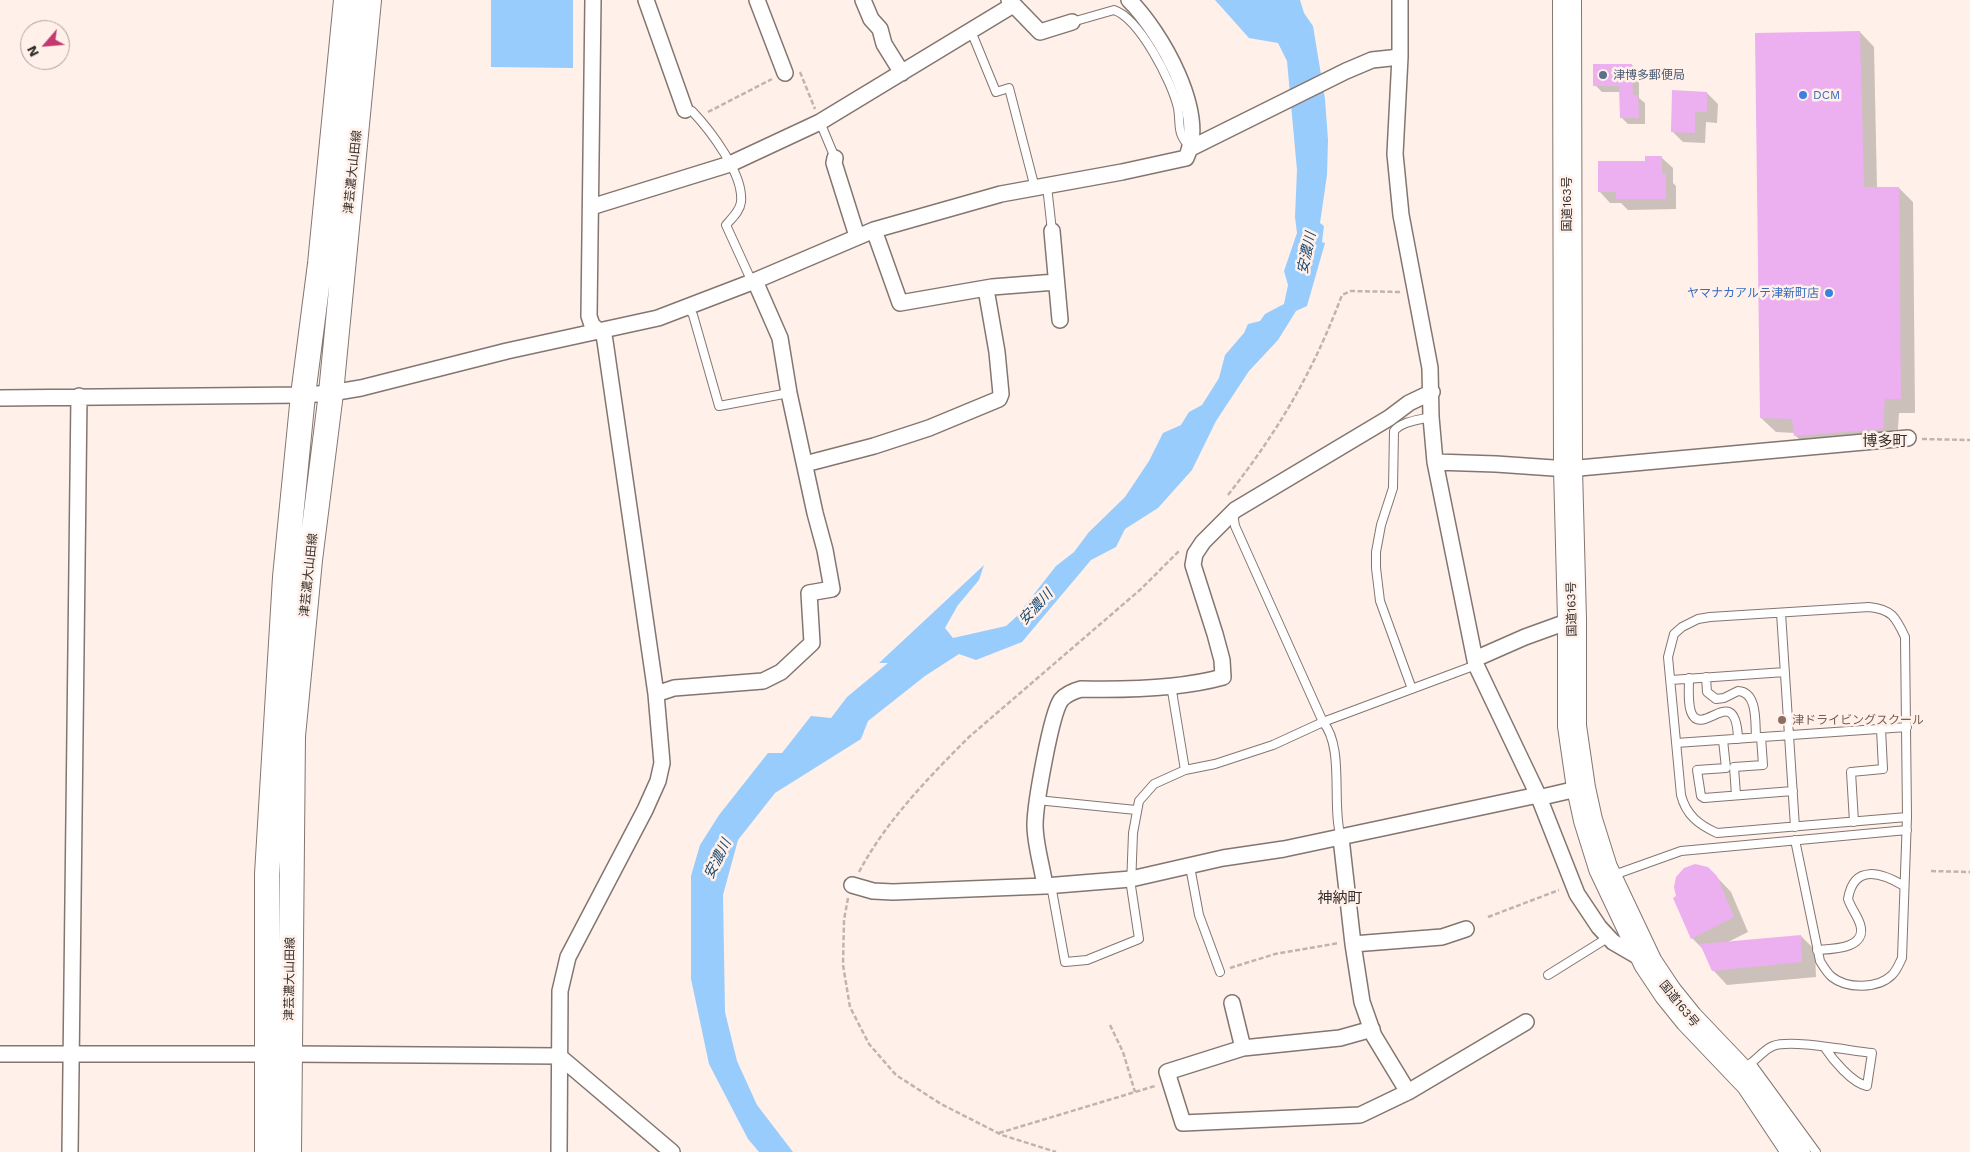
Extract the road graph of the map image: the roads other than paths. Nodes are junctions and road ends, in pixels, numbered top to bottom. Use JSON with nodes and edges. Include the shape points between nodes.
{"nodes":[{"id":1,"x":346,"y":0,"type":"edge"},
{"id":2,"x":370,"y":0,"type":"edge"},
{"id":3,"x":593,"y":0,"type":"edge"},
{"id":4,"x":646,"y":0,"type":"edge"},
{"id":5,"x":757,"y":0,"type":"edge"},
{"id":6,"x":863,"y":0,"type":"edge"},
{"id":7,"x":1129,"y":0,"type":"edge"},
{"id":8,"x":1400,"y":0,"type":"edge"},
{"id":9,"x":1567,"y":0,"type":"edge"},
{"id":10,"x":1011,"y":2,"type":"edge"},
{"id":11,"x":1072,"y":22,"type":"joint"},
{"id":12,"x":971,"y":31,"type":"junction"},
{"id":13,"x":1400,"y":57,"type":"junction"},
{"id":14,"x":785,"y":73,"type":"road end"},
{"id":15,"x":902,"y":73,"type":"junction"},
{"id":16,"x":692,"y":114,"type":"joint"},
{"id":17,"x":820,"y":122,"type":"junction"},
{"id":18,"x":1191,"y":148,"type":"junction"},
{"id":19,"x":835,"y":158,"type":"joint"},
{"id":20,"x":730,"y":164,"type":"junction"},
{"id":21,"x":1042,"y":187,"type":"junction"},
{"id":22,"x":591,"y":207,"type":"junction"},
{"id":23,"x":874,"y":230,"type":"junction"},
{"id":24,"x":1052,"y":231,"type":"joint"},
{"id":25,"x":857,"y":236,"type":"junction"},
{"id":26,"x":753,"y":282,"type":"junction"},
{"id":27,"x":1056,"y":282,"type":"junction"},
{"id":28,"x":986,"y":289,"type":"junction"},
{"id":29,"x":688,"y":308,"type":"junction"},
{"id":30,"x":1060,"y":320,"type":"dead end"},
{"id":31,"x":601,"y":331,"type":"junction"},
{"id":32,"x":1432,"y":392,"type":"junction"},
{"id":33,"x":790,"y":393,"type":"junction"},
{"id":34,"x":331,"y":394,"type":"junction"},
{"id":35,"x":303,"y":395,"type":"junction"},
{"id":36,"x":79,"y":396,"type":"junction"},
{"id":37,"x":0,"y":398,"type":"edge"},
{"id":38,"x":1431,"y":417,"type":"junction"},
{"id":39,"x":1908,"y":438,"type":"road end"},
{"id":40,"x":1435,"y":462,"type":"junction"},
{"id":41,"x":805,"y":464,"type":"junction"},
{"id":42,"x":1568,"y":470,"type":"junction"},
{"id":43,"x":1233,"y":513,"type":"junction"},
{"id":44,"x":1781,"y":612,"type":"junction"},
{"id":45,"x":1572,"y":620,"type":"junction"},
{"id":46,"x":1475,"y":662,"type":"junction"},
{"id":47,"x":1785,"y":672,"type":"junction"},
{"id":48,"x":1688,"y":678,"type":"junction"},
{"id":49,"x":1706,"y":678,"type":"junction"},
{"id":50,"x":1671,"y":680,"type":"junction"},
{"id":51,"x":1171,"y":685,"type":"junction"},
{"id":52,"x":1412,"y":689,"type":"junction"},
{"id":53,"x":656,"y":694,"type":"junction"},
{"id":54,"x":1323,"y":722,"type":"junction"},
{"id":55,"x":1907,"y":727,"type":"junction"},
{"id":56,"x":1881,"y":729,"type":"junction"},
{"id":57,"x":1789,"y":735,"type":"junction"},
{"id":58,"x":1758,"y":737,"type":"junction"},
{"id":59,"x":1738,"y":739,"type":"junction"},
{"id":60,"x":1724,"y":740,"type":"junction"},
{"id":61,"x":1676,"y":743,"type":"junction"},
{"id":62,"x":1185,"y":770,"type":"junction"},
{"id":63,"x":1581,"y":788,"type":"junction"},
{"id":64,"x":1793,"y":791,"type":"junction"},
{"id":65,"x":1538,"y":796,"type":"junction"},
{"id":66,"x":1736,"y":796,"type":"junction"},
{"id":67,"x":1037,"y":800,"type":"junction"},
{"id":68,"x":1136,"y":810,"type":"junction"},
{"id":69,"x":1907,"y":817,"type":"junction"},
{"id":70,"x":1854,"y":822,"type":"junction"},
{"id":71,"x":1795,"y":827,"type":"junction"},
{"id":72,"x":1907,"y":830,"type":"junction"},
{"id":73,"x":1341,"y":838,"type":"junction"},
{"id":74,"x":1795,"y":840,"type":"junction"},
{"id":75,"x":1191,"y":865,"type":"junction"},
{"id":76,"x":1607,"y":878,"type":"junction"},
{"id":77,"x":1131,"y":879,"type":"junction"},
{"id":78,"x":852,"y":885,"type":"dead end"},
{"id":79,"x":1048,"y":885,"type":"junction"},
{"id":80,"x":1904,"y":886,"type":"junction"},
{"id":81,"x":1466,"y":929,"type":"dead end"},
{"id":82,"x":1609,"y":937,"type":"junction"},
{"id":83,"x":1353,"y":942,"type":"junction"},
{"id":84,"x":1817,"y":950,"type":"junction"},
{"id":85,"x":1648,"y":963,"type":"junction"},
{"id":86,"x":1220,"y":972,"type":"road end"},
{"id":87,"x":1548,"y":975,"type":"dead end"},
{"id":88,"x":1232,"y":1002,"type":"dead end"},
{"id":89,"x":1526,"y":1022,"type":"dead end"},
{"id":90,"x":1372,"y":1029,"type":"junction"},
{"id":91,"x":1243,"y":1048,"type":"junction"},
{"id":92,"x":1825,"y":1048,"type":"junction"},
{"id":93,"x":0,"y":1054,"type":"edge"},
{"id":94,"x":71,"y":1054,"type":"junction"},
{"id":95,"x":278,"y":1054,"type":"junction"},
{"id":96,"x":559,"y":1056,"type":"junction"},
{"id":97,"x":1408,"y":1092,"type":"junction"},
{"id":98,"x":70,"y":1152,"type":"edge"},
{"id":99,"x":267,"y":1152,"type":"edge"},
{"id":100,"x":289,"y":1152,"type":"edge"},
{"id":101,"x":559,"y":1152,"type":"edge"},
{"id":102,"x":672,"y":1152,"type":"edge"},
{"id":103,"x":1796,"y":1152,"type":"edge"},
{"id":104,"x":1816,"y":1152,"type":"edge"}],
"edges":[{"from":1,"to":35,"type":"main road","name":"津芸濃大山田線","via":[[320,264]]},
{"from":2,"to":34,"type":"main road","name":"津芸濃大山田線"},
{"from":3,"to":22,"type":"street"},
{"from":4,"to":16,"type":"street"},
{"from":5,"to":14,"type":"street"},
{"from":6,"to":15,"type":"street"},
{"from":7,"to":18,"type":"street","via":[[1160,39],[1184,87],[1191,119]]},
{"from":8,"to":13,"type":"street"},
{"from":9,"to":42,"type":"highway","name":"国道163号"},
{"from":10,"to":11,"type":"street","via":[[1040,32]]},
{"from":10,"to":12,"type":"street"},
{"from":11,"to":18,"type":"lane","via":[[1114,10],[1134,25],[1153,51],[1168,83],[1178,108],[1182,139]]},
{"from":12,"to":15,"type":"street"},
{"from":12,"to":21,"type":"lane","via":[[996,92],[1010,88]]},
{"from":13,"to":18,"type":"street","via":[[1372,60],[1346,71]]},
{"from":13,"to":32,"type":"street","via":[[1395,154],[1401,215]]},
{"from":15,"to":17,"type":"street"},
{"from":16,"to":20,"type":"lane","via":[[714,136]]},
{"from":17,"to":19,"type":"lane"},
{"from":17,"to":20,"type":"street"},
{"from":18,"to":21,"type":"street","via":[[1186,158]]},
{"from":19,"to":25,"type":"street"},
{"from":20,"to":22,"type":"street"},
{"from":20,"to":26,"type":"lane","via":[[742,201],[726,225]]},
{"from":21,"to":23,"type":"street","via":[[957,205]]},
{"from":21,"to":24,"type":"lane"},
{"from":22,"to":31,"type":"street","via":[[589,316],[592,325]]},
{"from":23,"to":25,"type":"street"},
{"from":23,"to":28,"type":"street","via":[[900,303]]},
{"from":24,"to":27,"type":"street"},
{"from":25,"to":26,"type":"street"},
{"from":26,"to":29,"type":"street"},
{"from":26,"to":33,"type":"street","via":[[777,328]]},
{"from":27,"to":28,"type":"street"},
{"from":27,"to":30,"type":"street"},
{"from":28,"to":41,"type":"street","via":[[997,352],[999,399],[929,428]]},
{"from":29,"to":31,"type":"street"},
{"from":29,"to":33,"type":"lane","via":[[719,406]]},
{"from":31,"to":34,"type":"street"},
{"from":31,"to":53,"type":"street"},
{"from":32,"to":38,"type":"street"},
{"from":32,"to":43,"type":"street","via":[[1409,403]]},
{"from":33,"to":41,"type":"street"},
{"from":34,"to":35,"type":"street"},
{"from":34,"to":95,"type":"main road","name":"津芸濃大山田線","via":[[310,560],[293,736]]},
{"from":35,"to":36,"type":"street"},
{"from":35,"to":95,"type":"main road","name":"津芸濃大山田線","via":[[285,577],[268,864]]},
{"from":36,"to":37,"type":"street"},
{"from":36,"to":94,"type":"street"},
{"from":38,"to":40,"type":"street"},
{"from":38,"to":52,"type":"lane","via":[[1405,424],[1394,431],[1393,488],[1376,552],[1380,601]]},
{"from":39,"to":42,"type":"street"},
{"from":40,"to":42,"type":"street"},
{"from":40,"to":46,"type":"street"},
{"from":41,"to":53,"type":"street","via":[[832,589],[809,593],[812,643],[781,672],[763,681],[674,688]]},
{"from":42,"to":45,"type":"highway","name":"国道163号"},
{"from":43,"to":51,"type":"street","via":[[1203,542],[1192,565],[1215,634],[1223,677]]},
{"from":43,"to":54,"type":"lane","via":[[1235,526]]},
{"from":44,"to":47,"type":"lane"},
{"from":44,"to":50,"type":"lane","via":[[1710,617],[1690,622],[1674,634],[1671,643],[1668,657]]},
{"from":44,"to":55,"type":"lane","via":[[1869,607],[1891,613],[1905,637]]},
{"from":45,"to":46,"type":"street","via":[[1525,637]]},
{"from":45,"to":63,"type":"highway","name":"国道163号","via":[[1572,726]]},
{"from":46,"to":52,"type":"lane"},
{"from":46,"to":65,"type":"street"},
{"from":47,"to":49,"type":"lane"},
{"from":47,"to":57,"type":"lane"},
{"from":48,"to":49,"type":"lane"},
{"from":48,"to":50,"type":"lane"},
{"from":48,"to":59,"type":"lane","via":[[1690,710],[1694,717],[1703,720],[1726,711],[1736,720]]},
{"from":49,"to":58,"type":"lane","via":[[1707,692],[1716,699],[1738,690],[1750,697]]},
{"from":50,"to":61,"type":"lane"},
{"from":51,"to":62,"type":"lane"},
{"from":51,"to":67,"type":"street","via":[[1081,689],[1064,696],[1055,716]]},
{"from":52,"to":54,"type":"lane"},
{"from":53,"to":96,"type":"street","via":[[662,763],[660,773],[645,810],[568,957],[560,991]]},
{"from":54,"to":62,"type":"lane","via":[[1273,745]]},
{"from":54,"to":73,"type":"lane","via":[[1329,728],[1336,766]]},
{"from":55,"to":56,"type":"lane"},
{"from":55,"to":69,"type":"lane"},
{"from":56,"to":57,"type":"lane"},
{"from":56,"to":70,"type":"lane","via":[[1883,769],[1851,772]]},
{"from":57,"to":58,"type":"lane"},
{"from":57,"to":64,"type":"lane"},
{"from":58,"to":59,"type":"lane"},
{"from":58,"to":66,"type":"lane","via":[[1763,765],[1734,767]]},
{"from":59,"to":60,"type":"lane"},
{"from":60,"to":61,"type":"lane"},
{"from":60,"to":66,"type":"lane","via":[[1726,768],[1697,770],[1699,792],[1704,798]]},
{"from":61,"to":71,"type":"lane","via":[[1683,805],[1701,826],[1717,833]]},
{"from":62,"to":68,"type":"lane","via":[[1154,784],[1142,796]]},
{"from":63,"to":65,"type":"street"},
{"from":63,"to":76,"type":"highway","name":"国道163号"},
{"from":64,"to":66,"type":"lane"},
{"from":64,"to":71,"type":"lane"},
{"from":65,"to":73,"type":"street"},
{"from":65,"to":82,"type":"street","via":[[1589,914]]},
{"from":67,"to":68,"type":"lane"},
{"from":67,"to":79,"type":"street","via":[[1035,826]]},
{"from":68,"to":77,"type":"lane"},
{"from":69,"to":70,"type":"lane"},
{"from":69,"to":72,"type":"lane"},
{"from":70,"to":71,"type":"lane"},
{"from":72,"to":74,"type":"lane"},
{"from":72,"to":80,"type":"lane"},
{"from":73,"to":75,"type":"street"},
{"from":73,"to":83,"type":"street"},
{"from":74,"to":76,"type":"lane","via":[[1681,850]]},
{"from":74,"to":84,"type":"lane"},
{"from":75,"to":77,"type":"street"},
{"from":75,"to":86,"type":"lane","via":[[1200,915]]},
{"from":76,"to":85,"type":"highway","name":"国道163号"},
{"from":77,"to":79,"type":"street"},
{"from":77,"to":79,"type":"lane","via":[[1139,939],[1088,960],[1065,962]]},
{"from":78,"to":79,"type":"street","via":[[885,892]]},
{"from":80,"to":84,"type":"lane","via":[[1876,874],[1860,877],[1848,899],[1860,925],[1858,938],[1846,947]]},
{"from":80,"to":84,"type":"lane","via":[[1902,958],[1891,976],[1868,985],[1846,984],[1832,976],[1820,961]]},
{"from":81,"to":83,"type":"street","via":[[1442,936]]},
{"from":82,"to":85,"type":"street"},
{"from":82,"to":87,"type":"lane"},
{"from":83,"to":90,"type":"street","via":[[1362,1002]]},
{"from":85,"to":103,"type":"highway","name":"国道163号","via":[[1689,1019],[1750,1083]]},
{"from":88,"to":91,"type":"street"},
{"from":89,"to":97,"type":"street"},
{"from":90,"to":91,"type":"street","via":[[1340,1038]]},
{"from":90,"to":97,"type":"street"},
{"from":91,"to":97,"type":"street","via":[[1168,1072],[1183,1123],[1360,1115]]},
{"from":92,"to":92,"type":"lane","via":[[1872,1053],[1867,1086],[1861,1085]]},
{"from":92,"to":104,"type":"lane","via":[[1786,1043],[1772,1047],[1751,1063]]},
{"from":93,"to":94,"type":"street"},
{"from":94,"to":95,"type":"street"},
{"from":94,"to":98,"type":"street"},
{"from":95,"to":96,"type":"street"},
{"from":95,"to":99,"type":"main road","name":"津芸濃大山田線"},
{"from":95,"to":100,"type":"main road","name":"津芸濃大山田線"},
{"from":96,"to":101,"type":"street"},
{"from":96,"to":102,"type":"street"}]}
